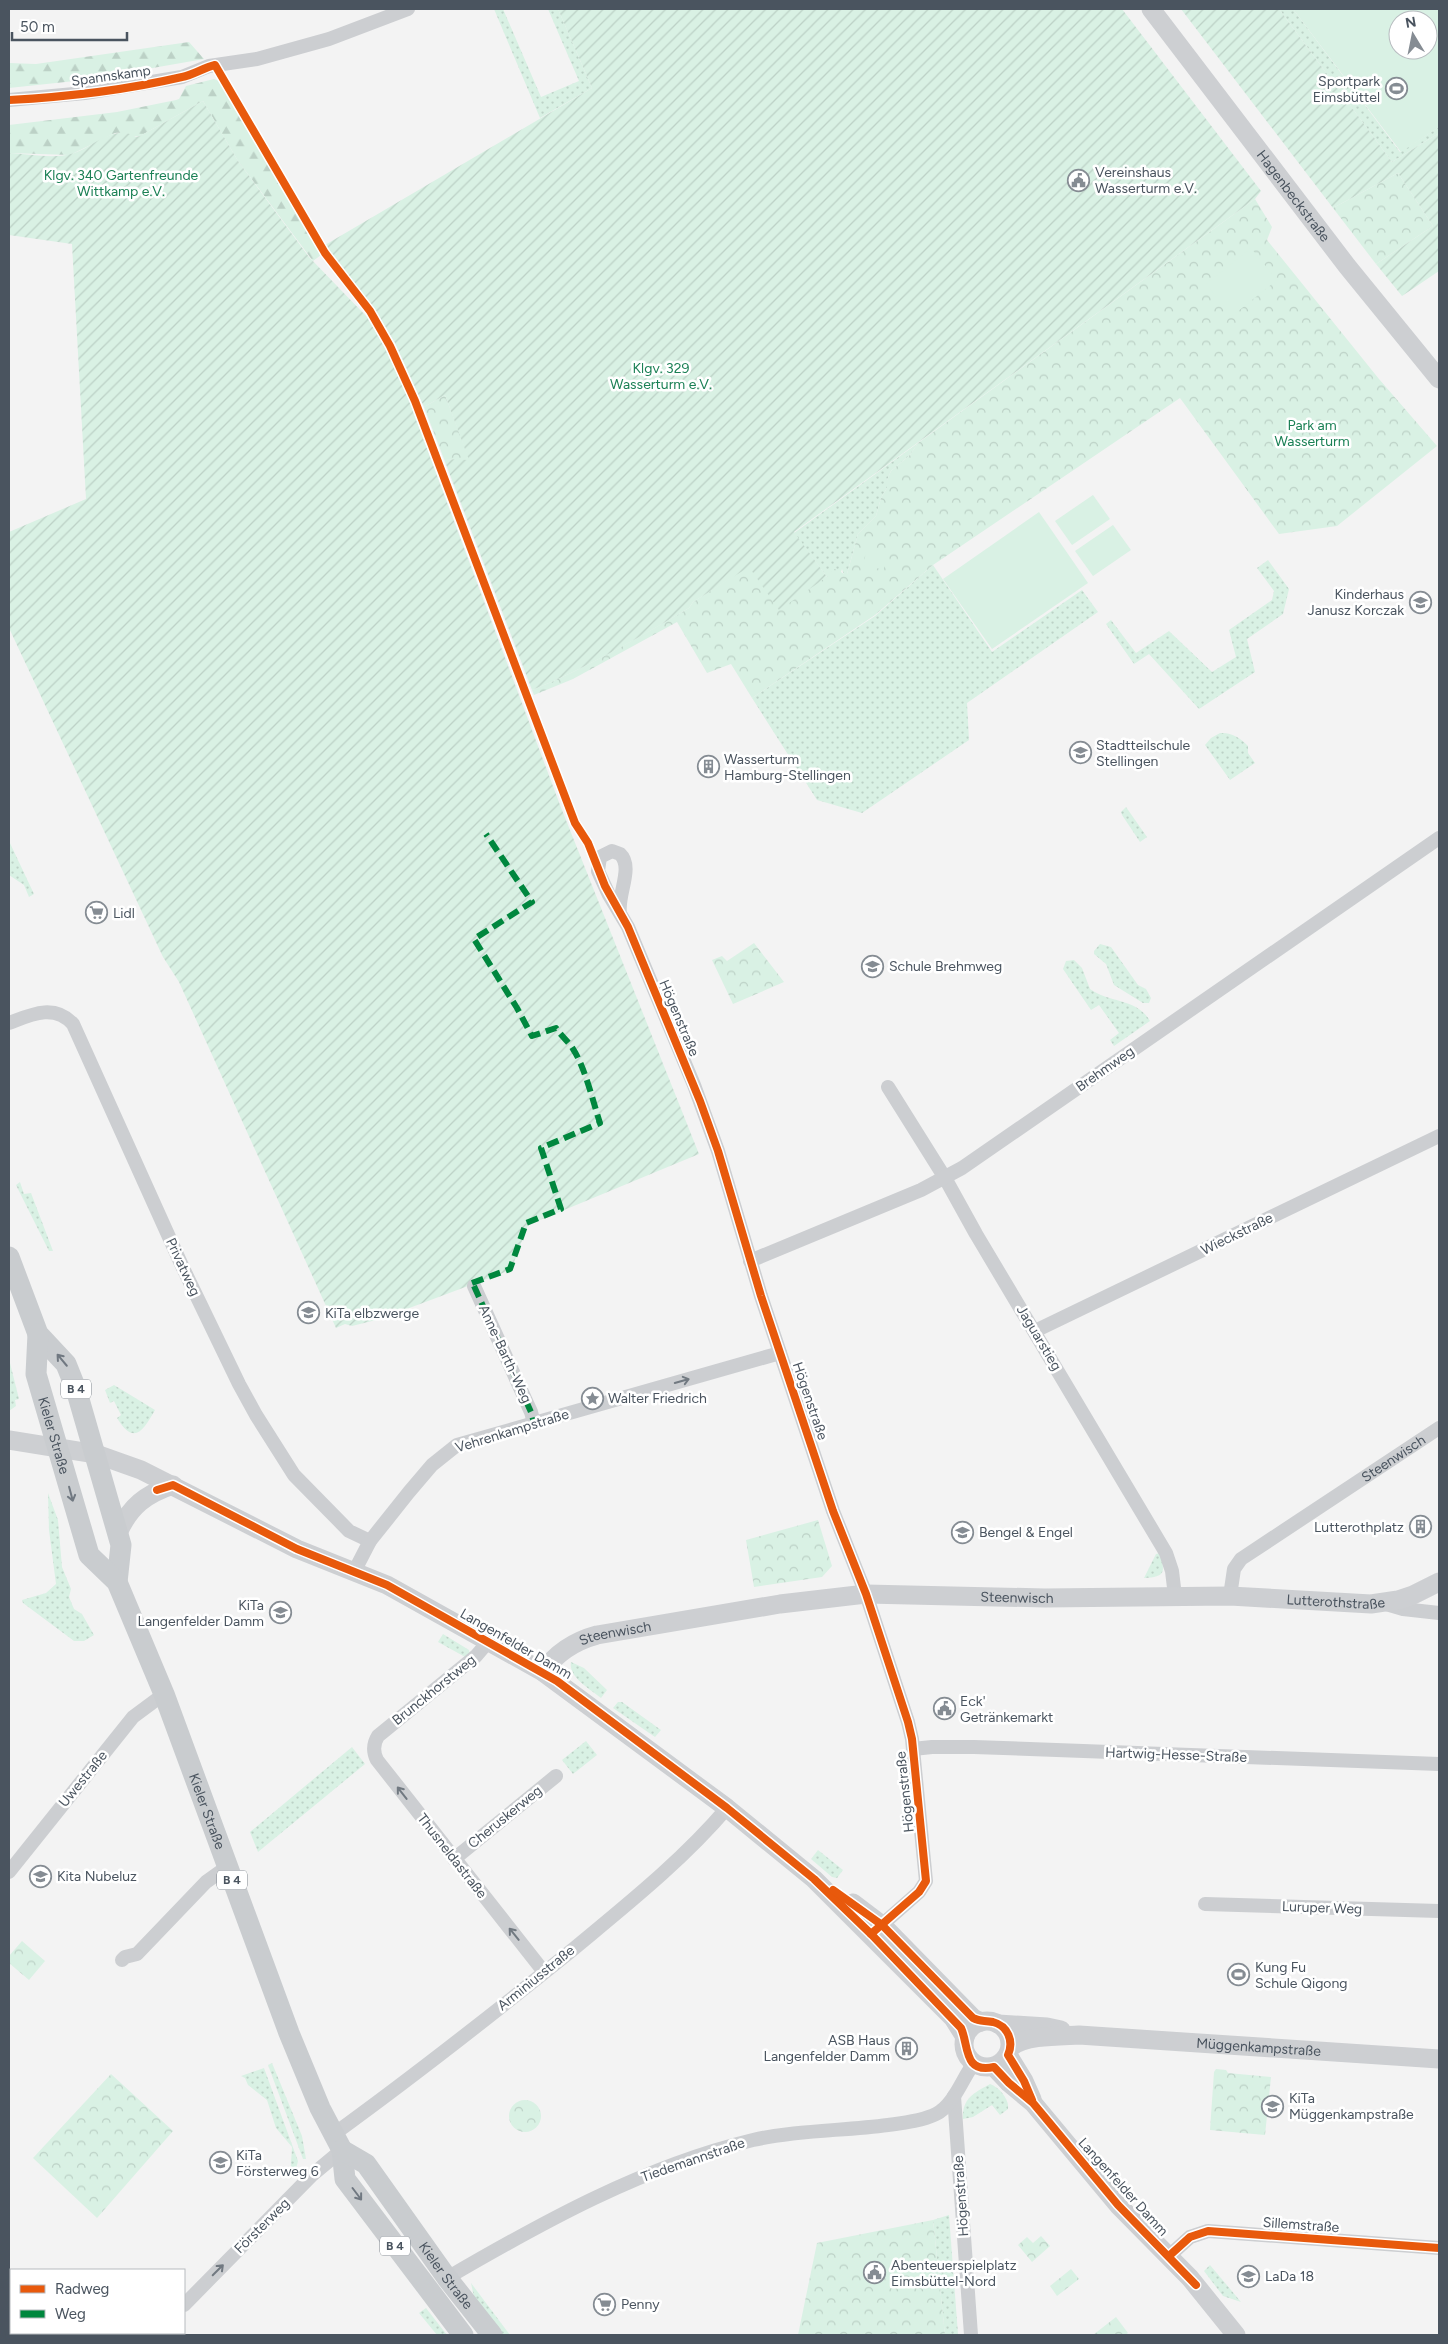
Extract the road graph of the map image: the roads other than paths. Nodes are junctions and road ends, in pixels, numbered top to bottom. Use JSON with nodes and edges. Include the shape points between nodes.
{"nodes":[{"id":1,"x":408,"y":9,"type":"edge"},
{"id":2,"x":1151,"y":9,"type":"edge"},
{"id":3,"x":9,"y":100,"type":"edge"},
{"id":4,"x":1439,"y":379,"type":"edge"},
{"id":5,"x":1439,"y":838,"type":"edge"},
{"id":6,"x":620,"y":913,"type":"dead end"},
{"id":7,"x":9,"y":1023,"type":"edge"},
{"id":8,"x":888,"y":1086,"type":"dead end"},
{"id":9,"x":1439,"y":1136,"type":"edge"},
{"id":10,"x":945,"y":1178,"type":"junction"},
{"id":11,"x":9,"y":1257,"type":"edge"},
{"id":12,"x":750,"y":1261,"type":"junction"},
{"id":13,"x":474,"y":1286,"type":"dead end"},
{"id":14,"x":1035,"y":1331,"type":"junction"},
{"id":15,"x":38,"y":1334,"type":"junction"},
{"id":16,"x":780,"y":1353,"type":"junction"},
{"id":17,"x":534,"y":1423,"type":"junction"},
{"id":18,"x":1439,"y":1428,"type":"edge"},
{"id":19,"x":9,"y":1440,"type":"edge"},
{"id":20,"x":59,"y":1447,"type":"junction"},
{"id":21,"x":96,"y":1454,"type":"junction"},
{"id":22,"x":173,"y":1485,"type":"junction"},
{"id":23,"x":118,"y":1533,"type":"junction"},
{"id":24,"x":370,"y":1541,"type":"junction"},
{"id":25,"x":355,"y":1570,"type":"junction"},
{"id":26,"x":117,"y":1582,"type":"junction"},
{"id":27,"x":1439,"y":1582,"type":"edge"},
{"id":28,"x":866,"y":1594,"type":"junction"},
{"id":29,"x":1174,"y":1596,"type":"junction"},
{"id":30,"x":1230,"y":1596,"type":"junction"},
{"id":31,"x":1383,"y":1603,"type":"junction"},
{"id":32,"x":1439,"y":1614,"type":"edge"},
{"id":33,"x":488,"y":1642,"type":"junction"},
{"id":34,"x":543,"y":1672,"type":"junction"},
{"id":35,"x":164,"y":1694,"type":"junction"},
{"id":36,"x":378,"y":1736,"type":"joint"},
{"id":37,"x":913,"y":1750,"type":"junction"},
{"id":38,"x":1439,"y":1764,"type":"edge"},
{"id":39,"x":556,"y":1776,"type":"dead end"},
{"id":40,"x":727,"y":1808,"type":"junction"},
{"id":41,"x":454,"y":1859,"type":"junction"},
{"id":42,"x":227,"y":1866,"type":"junction"},
{"id":43,"x":9,"y":1872,"type":"edge"},
{"id":44,"x":1206,"y":1904,"type":"dead end"},
{"id":45,"x":1439,"y":1911,"type":"edge"},
{"id":46,"x":876,"y":1930,"type":"junction"},
{"id":47,"x":122,"y":1960,"type":"dead end"},
{"id":48,"x":544,"y":1972,"type":"junction"},
{"id":49,"x":990,"y":2023,"type":"junction"},
{"id":50,"x":1079,"y":2034,"type":"junction"},
{"id":51,"x":965,"y":2038,"type":"junction"},
{"id":52,"x":1004,"y":2056,"type":"junction"},
{"id":53,"x":1439,"y":2059,"type":"edge"},
{"id":54,"x":974,"y":2063,"type":"junction"},
{"id":55,"x":954,"y":2096,"type":"junction"},
{"id":56,"x":338,"y":2142,"type":"junction"},
{"id":57,"x":1439,"y":2248,"type":"edge"},
{"id":58,"x":1169,"y":2256,"type":"junction"},
{"id":59,"x":446,"y":2278,"type":"junction"},
{"id":60,"x":185,"y":2304,"type":"edge"},
{"id":61,"x":462,"y":2335,"type":"edge"},
{"id":62,"x":492,"y":2335,"type":"edge"},
{"id":63,"x":971,"y":2335,"type":"edge"},
{"id":64,"x":1236,"y":2335,"type":"edge"}],
"edges":[{"from":1,"to":3,"type":"street","name":"Spannskamp","via":[[312,44],[209,66],[182,77],[85,93]]},
{"from":2,"to":4,"type":"street","name":"Hagenbeckstraße","via":[[1347,266]]},
{"from":5,"to":10,"type":"street","name":"Brehmweg"},
{"from":6,"to":12,"type":"street","name":"Högenstraße","via":[[703,1108]]},
{"from":7,"to":24,"type":"street","name":"Privatweg","via":[[45,1011],[61,1014],[73,1024],[182,1268],[252,1407],[294,1476],[349,1532]]},
{"from":8,"to":10,"type":"street","name":"Jaguarstieg"},
{"from":9,"to":14,"type":"street","name":"Wieckstraße"},
{"from":10,"to":12,"type":"street","name":"Brehmweg"},
{"from":10,"to":14,"type":"street","name":"Jaguarstieg"},
{"from":11,"to":15,"type":"main road","name":"Kieler Straße","number":"B 4"},
{"from":12,"to":16,"type":"street","name":"Högenstraße"},
{"from":13,"to":17,"type":"street","name":"Anne-Barth-Weg"},
{"from":14,"to":29,"type":"street","name":"Jaguarstieg","via":[[1166,1553],[1172,1571]]},
{"from":15,"to":20,"type":"main road","name":"Kieler Straße","number":"B 4","via":[[36,1374]]},
{"from":21,"to":15,"type":"main road","name":"Kieler Straße","number":"B 4","one_way":true,"via":[[66,1364]]},
{"from":17,"to":16,"type":"street","name":"Vehrenkampstraße","one_way":true},
{"from":16,"to":28,"type":"street","name":"Högenstraße","via":[[833,1511]]},
{"from":17,"to":24,"type":"street","name":"Vehrenkampstraße","via":[[452,1448],[432,1465]]},
{"from":18,"to":30,"type":"street","name":"Steenwisch","via":[[1241,1559],[1234,1570]]},
{"from":19,"to":20,"type":"street","name":"Langenfelder Damm"},
{"from":20,"to":21,"type":"street","name":"Langenfelder Damm"},
{"from":20,"to":26,"type":"main road","name":"Kieler Straße","number":"B 4","one_way":true,"via":[[90,1555]]},
{"from":21,"to":22,"type":"street","name":"Langenfelder Damm"},
{"from":21,"to":23,"type":"main road","name":"Kieler Straße","number":"B 4"},
{"from":22,"to":23,"type":"street","via":[[138,1502],[125,1517]]},
{"from":22,"to":25,"type":"street","name":"Langenfelder Damm","via":[[298,1549]]},
{"from":23,"to":26,"type":"main road","name":"Kieler Straße","number":"B 4","via":[[121,1545]]},
{"from":24,"to":25,"type":"street","name":"Vehrenkampstraße"},
{"from":25,"to":33,"type":"street","name":"Langenfelder Damm","via":[[407,1595]]},
{"from":26,"to":35,"type":"main road","name":"Kieler Straße","number":"B 4"},
{"from":27,"to":31,"type":"street","via":[[1413,1595]]},
{"from":28,"to":29,"type":"street","name":"Steenwisch","via":[[1045,1598]]},
{"from":28,"to":34,"type":"street","name":"Steenwisch","via":[[780,1604],[597,1635],[570,1646]]},
{"from":28,"to":37,"type":"street","name":"Högenstraße","via":[[908,1722]]},
{"from":29,"to":30,"type":"street","name":"Steenwisch"},
{"from":30,"to":31,"type":"street","name":"Lutterothstraße"},
{"from":31,"to":32,"type":"street","name":"Lutterothstraße"},
{"from":33,"to":34,"type":"street","name":"Langenfelder Damm"},
{"from":33,"to":36,"type":"street","name":"Brunckhorstweg","via":[[476,1656]]},
{"from":34,"to":40,"type":"street","name":"Langenfelder Damm"},
{"from":35,"to":42,"type":"main road","name":"Kieler Straße","number":"B 4"},
{"from":35,"to":43,"type":"street","name":"Uwestraße","via":[[133,1717]]},
{"from":41,"to":36,"type":"street","name":"Thusneldastraße","one_way":true,"via":[[377,1760],[374,1746]]},
{"from":37,"to":38,"type":"street","name":"Hartwig-Hesse-Straße","via":[[966,1747]]},
{"from":37,"to":46,"type":"street","name":"Högenstraße","via":[[926,1881],[919,1892]]},
{"from":39,"to":41,"type":"street","name":"Cheruskerweg"},
{"from":40,"to":46,"type":"street","name":"Langenfelder Damm","via":[[814,1878],[848,1899]]},
{"from":40,"to":48,"type":"street","name":"Arminiusstraße","via":[[707,1831],[633,1899]]},
{"from":48,"to":41,"type":"street","name":"Thusneldastraße","one_way":true},
{"from":42,"to":47,"type":"street","via":[[206,1882],[137,1954]]},
{"from":42,"to":56,"type":"main road","name":"Kieler Straße","number":"B 4","via":[[303,2069]]},
{"from":44,"to":45,"type":"street","name":"Luruper Weg"},
{"from":46,"to":49,"type":"street","name":"Langenfelder Damm","via":[[973,2018]]},
{"from":46,"to":51,"type":"street","name":"Langenfelder Damm","via":[[953,2018]]},
{"from":48,"to":56,"type":"street","name":"Arminiusstraße"},
{"from":49,"to":50,"type":"street","name":"Müggenkampstraße","via":[[1047,2027]]},
{"from":49,"to":51,"type":"street","via":[[971,2028]]},
{"from":49,"to":52,"type":"street","name":"Langenfelder Damm","via":[[1009,2035]]},
{"from":50,"to":52,"type":"street","name":"Müggenkampstraße","via":[[1031,2039]]},
{"from":50,"to":53,"type":"street","name":"Müggenkampstraße"},
{"from":51,"to":54,"type":"street","name":"Langenfelder Damm","via":[[965,2052]]},
{"from":52,"to":54,"type":"street","via":[[984,2067]]},
{"from":52,"to":58,"type":"street","name":"Langenfelder Damm","via":[[1024,2081],[1034,2103],[1115,2202]]},
{"from":54,"to":55,"type":"street"},
{"from":55,"to":59,"type":"street","name":"Tiedemannstraße","via":[[942,2110],[918,2120],[854,2130],[770,2136],[686,2160],[603,2194]]},
{"from":55,"to":63,"type":"street","name":"Högenstraße"},
{"from":56,"to":59,"type":"main road","name":"Kieler Straße","number":"B 4","via":[[366,2164]]},
{"from":60,"to":56,"type":"street","name":"Försterweg","one_way":true,"via":[[312,2175]]},
{"from":56,"to":61,"type":"main road","name":"Kieler Straße","number":"B 4","one_way":true,"via":[[345,2179]]},
{"from":57,"to":58,"type":"street","name":"Sillemstraße","via":[[1208,2231],[1190,2237]]},
{"from":58,"to":64,"type":"street","name":"Langenfelder Damm"},
{"from":59,"to":62,"type":"main road","name":"Kieler Straße","number":"B 4"}]}
